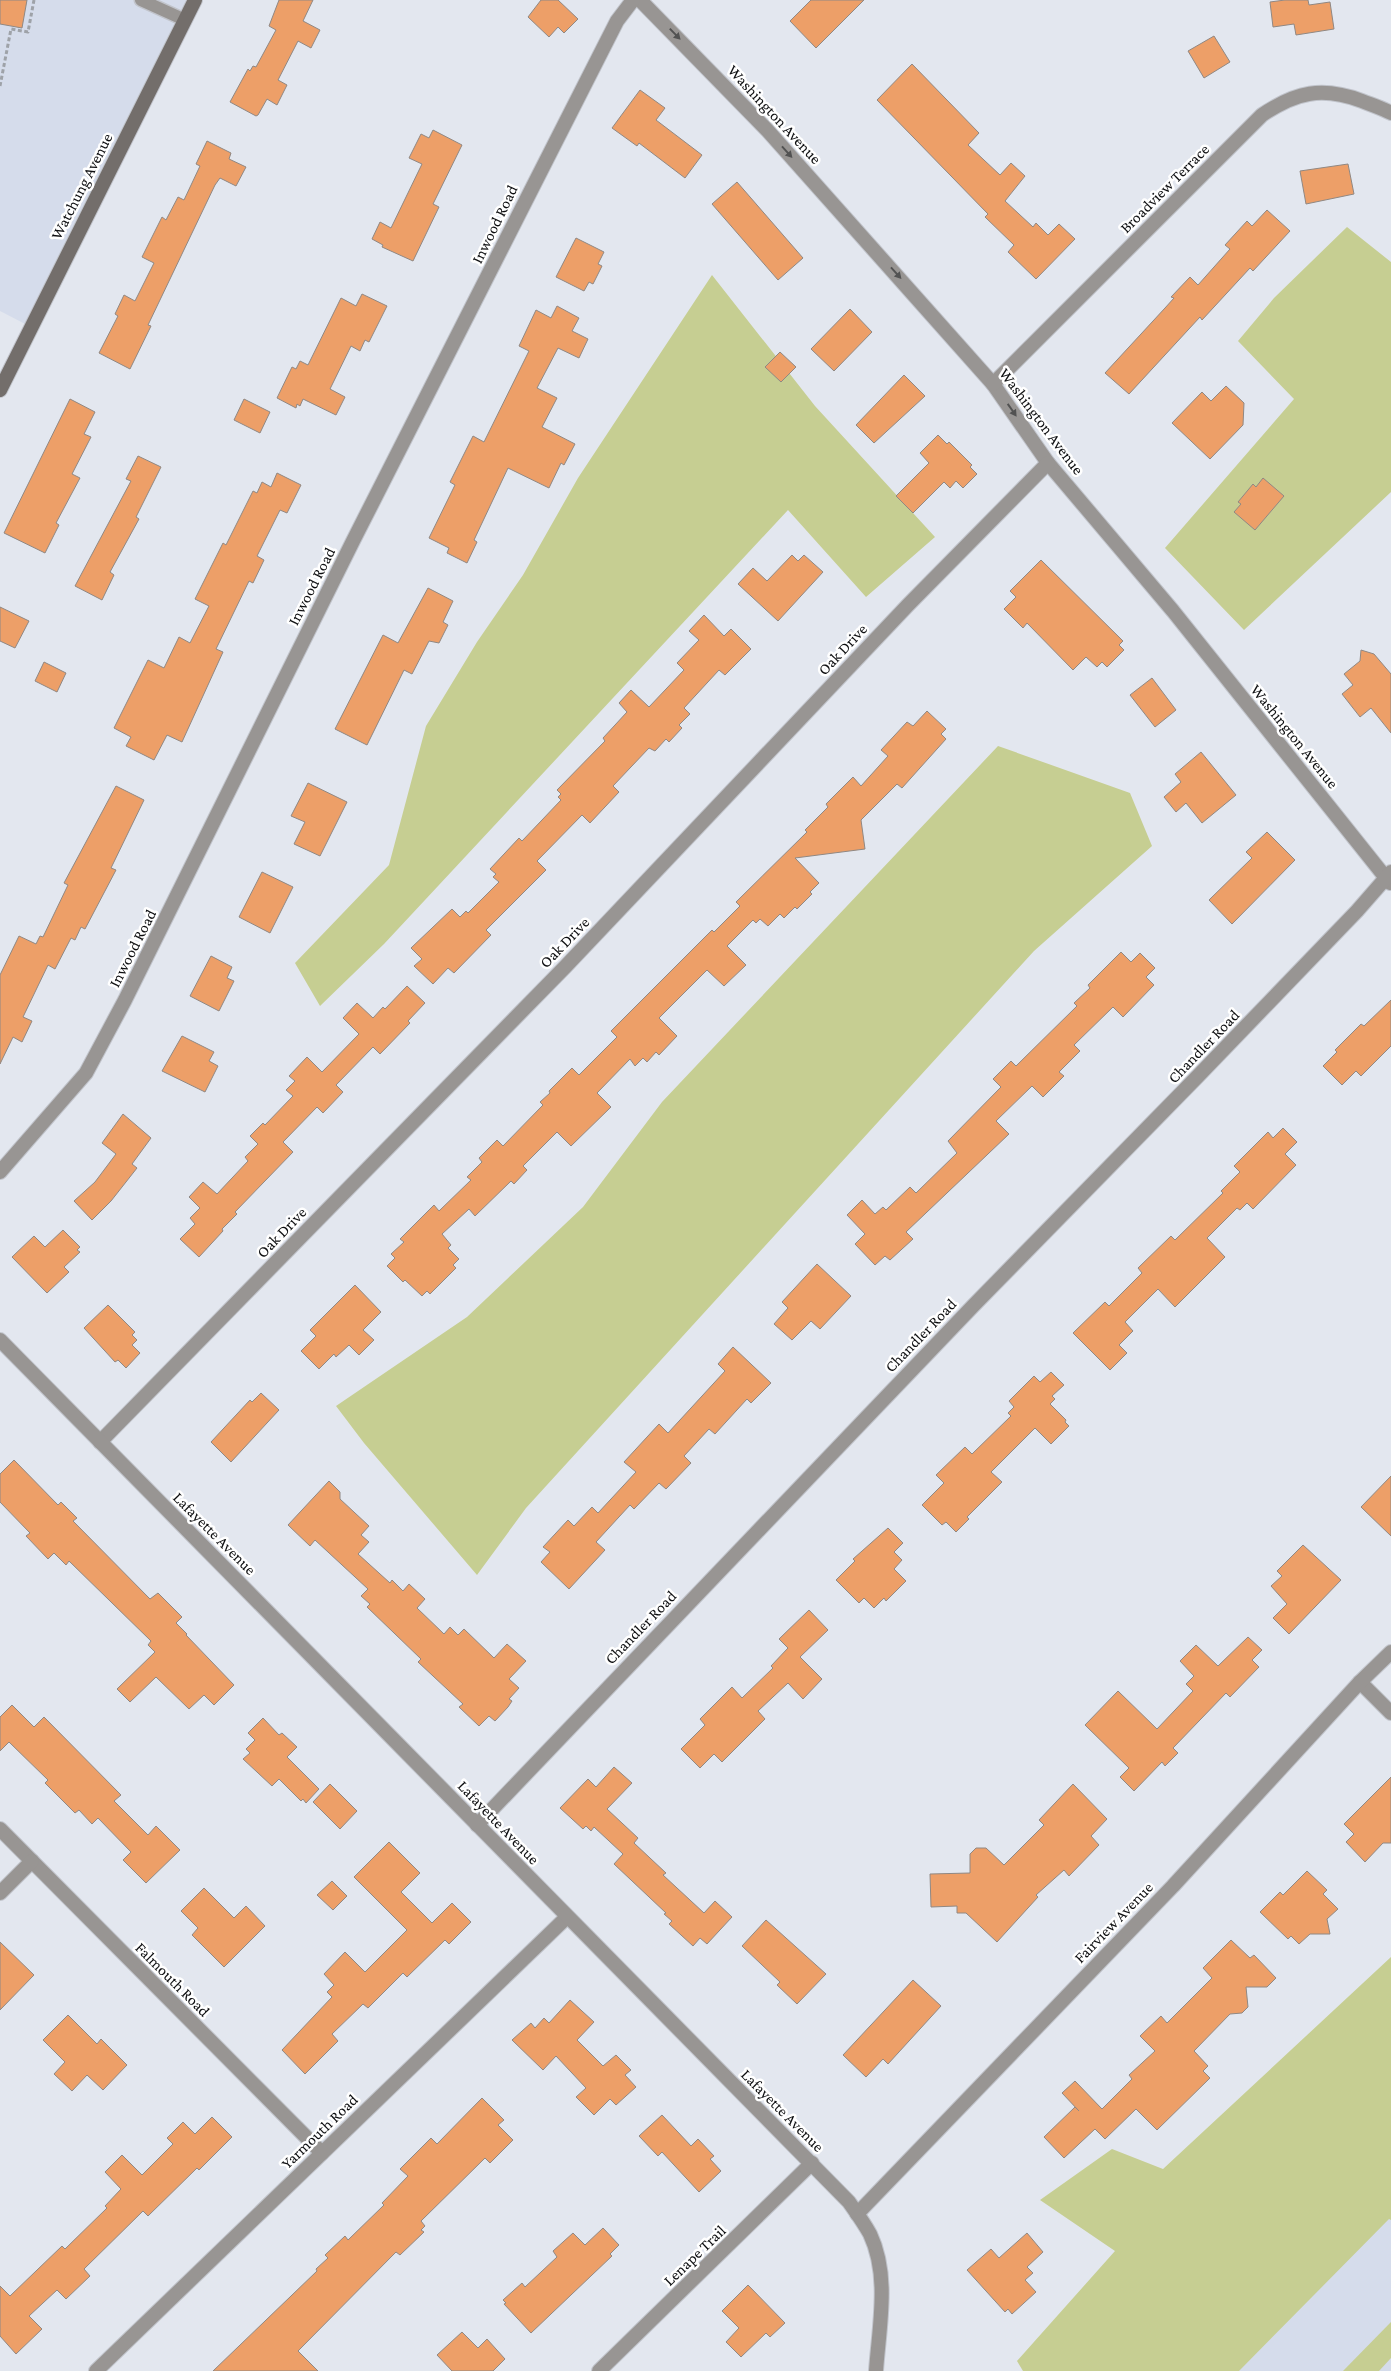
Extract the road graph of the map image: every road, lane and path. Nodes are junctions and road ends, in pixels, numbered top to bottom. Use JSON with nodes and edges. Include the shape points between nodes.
{"nodes":[{"id":1,"x":34,"y":0,"type":"edge"},
{"id":2,"x":141,"y":0,"type":"edge"},
{"id":3,"x":195,"y":0,"type":"edge"},
{"id":4,"x":633,"y":0,"type":"edge"},
{"id":5,"x":640,"y":0,"type":"edge"},
{"id":6,"x":185,"y":20,"type":"junction"},
{"id":7,"x":0,"y":86,"type":"edge"},
{"id":8,"x":1391,"y":113,"type":"edge"},
{"id":9,"x":993,"y":384,"type":"junction"},
{"id":10,"x":0,"y":390,"type":"edge"},
{"id":11,"x":1048,"y":463,"type":"junction"},
{"id":12,"x":1389,"y":878,"type":"edge"},
{"id":13,"x":0,"y":1172,"type":"edge"},
{"id":14,"x":0,"y":1340,"type":"edge"},
{"id":15,"x":100,"y":1442,"type":"junction"},
{"id":16,"x":1391,"y":1652,"type":"edge"},
{"id":17,"x":1360,"y":1682,"type":"junction"},
{"id":18,"x":1391,"y":1713,"type":"edge"},
{"id":19,"x":477,"y":1825,"type":"junction"},
{"id":20,"x":0,"y":1829,"type":"edge"},
{"id":21,"x":32,"y":1862,"type":"junction"},
{"id":22,"x":0,"y":1894,"type":"edge"},
{"id":23,"x":567,"y":1916,"type":"junction"},
{"id":24,"x":322,"y":2153,"type":"junction"},
{"id":25,"x":812,"y":2163,"type":"junction"},
{"id":26,"x":856,"y":2214,"type":"junction"},
{"id":27,"x":96,"y":2371,"type":"edge"},
{"id":28,"x":599,"y":2371,"type":"edge"},
{"id":29,"x":876,"y":2371,"type":"edge"}],
"edges":[{"from":1,"to":7,"type":"path","via":[[28,32],[12,29]]},
{"from":2,"to":6,"type":"lane"},
{"from":3,"to":6,"type":"main road","name":"Watchung Avenue"},
{"from":4,"to":13,"type":"street","name":"Inwood Road","via":[[617,21],[542,168],[99,1049],[86,1073]]},
{"from":5,"to":9,"type":"street","name":"Washington Avenue","one_way":true,"via":[[768,131]]},
{"from":6,"to":10,"type":"main road","name":"Watchung Avenue"},
{"from":8,"to":9,"type":"street","name":"Broadview Terrace","via":[[1345,94],[1323,92],[1301,94],[1262,114]]},
{"from":9,"to":11,"type":"street","name":"Washington Avenue","one_way":true},
{"from":11,"to":12,"type":"street","name":"Washington Avenue","via":[[1173,611]]},
{"from":11,"to":15,"type":"street","name":"Oak Drive","via":[[908,605],[566,966]]},
{"from":12,"to":19,"type":"street","name":"Chandler Road","via":[[952,1327]]},
{"from":14,"to":15,"type":"street","name":"Lafayette Avenue"},
{"from":15,"to":19,"type":"street","name":"Lafayette Avenue"},
{"from":16,"to":17,"type":"street","name":"Fairview Avenue"},
{"from":17,"to":18,"type":"street"},
{"from":17,"to":26,"type":"street","name":"Fairview Avenue","via":[[1173,1886]]},
{"from":19,"to":23,"type":"street","name":"Lafayette Avenue"},
{"from":20,"to":21,"type":"street","name":"Falmouth Road"},
{"from":21,"to":22,"type":"street"},
{"from":21,"to":24,"type":"street","name":"Falmouth Road"},
{"from":23,"to":24,"type":"street","name":"Yarmouth Road"},
{"from":23,"to":25,"type":"street","name":"Lafayette Avenue"},
{"from":24,"to":27,"type":"street","name":"Yarmouth Road"},
{"from":25,"to":26,"type":"street","name":"Lafayette Avenue","via":[[849,2202]]},
{"from":25,"to":28,"type":"street","name":"Lenape Trail"},
{"from":26,"to":29,"type":"street","name":"Lafayette Avenue","via":[[870,2234],[880,2274]]}]}
